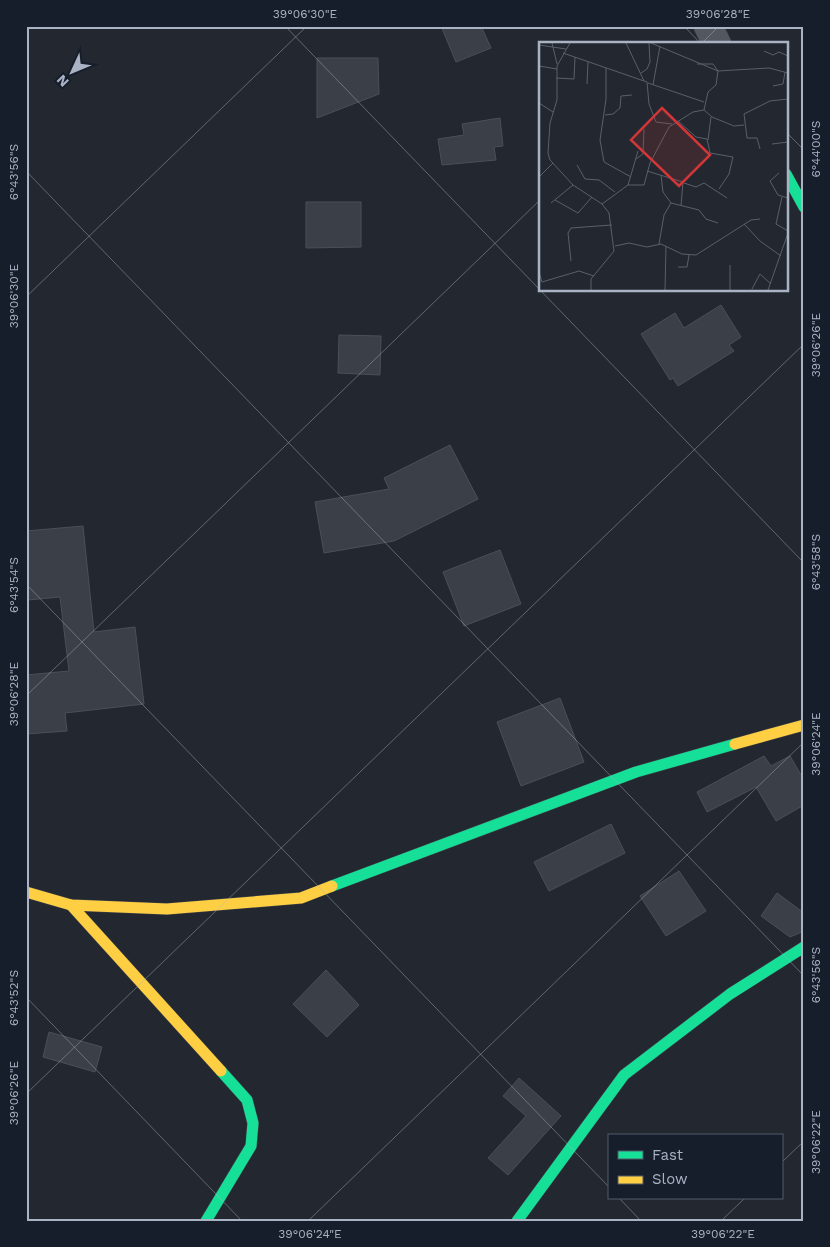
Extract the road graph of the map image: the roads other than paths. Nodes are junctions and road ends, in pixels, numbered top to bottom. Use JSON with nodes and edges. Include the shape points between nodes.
{"nodes":[{"id":1,"x":708,"y":26,"type":"edge"},
{"id":2,"x":716,"y":42,"type":"edge"},
{"id":3,"x":788,"y":178,"type":"edge"},
{"id":4,"x":804,"y":207,"type":"edge"},
{"id":5,"x":804,"y":725,"type":"edge"},
{"id":6,"x":26,"y":892,"type":"edge"},
{"id":7,"x":70,"y":906,"type":"junction"},
{"id":8,"x":804,"y":947,"type":"edge"},
{"id":9,"x":206,"y":1221,"type":"edge"},
{"id":10,"x":517,"y":1221,"type":"edge"}],
"edges":[{"from":1,"to":2,"type":"street"},
{"from":3,"to":4,"type":"street"},
{"from":5,"to":7,"type":"street","via":[[636,772],[301,898],[167,909]]},
{"from":6,"to":7,"type":"street"},
{"from":7,"to":9,"type":"street","via":[[247,1100],[253,1123],[251,1146]]},
{"from":8,"to":10,"type":"street","via":[[730,994],[624,1075]]}]}
